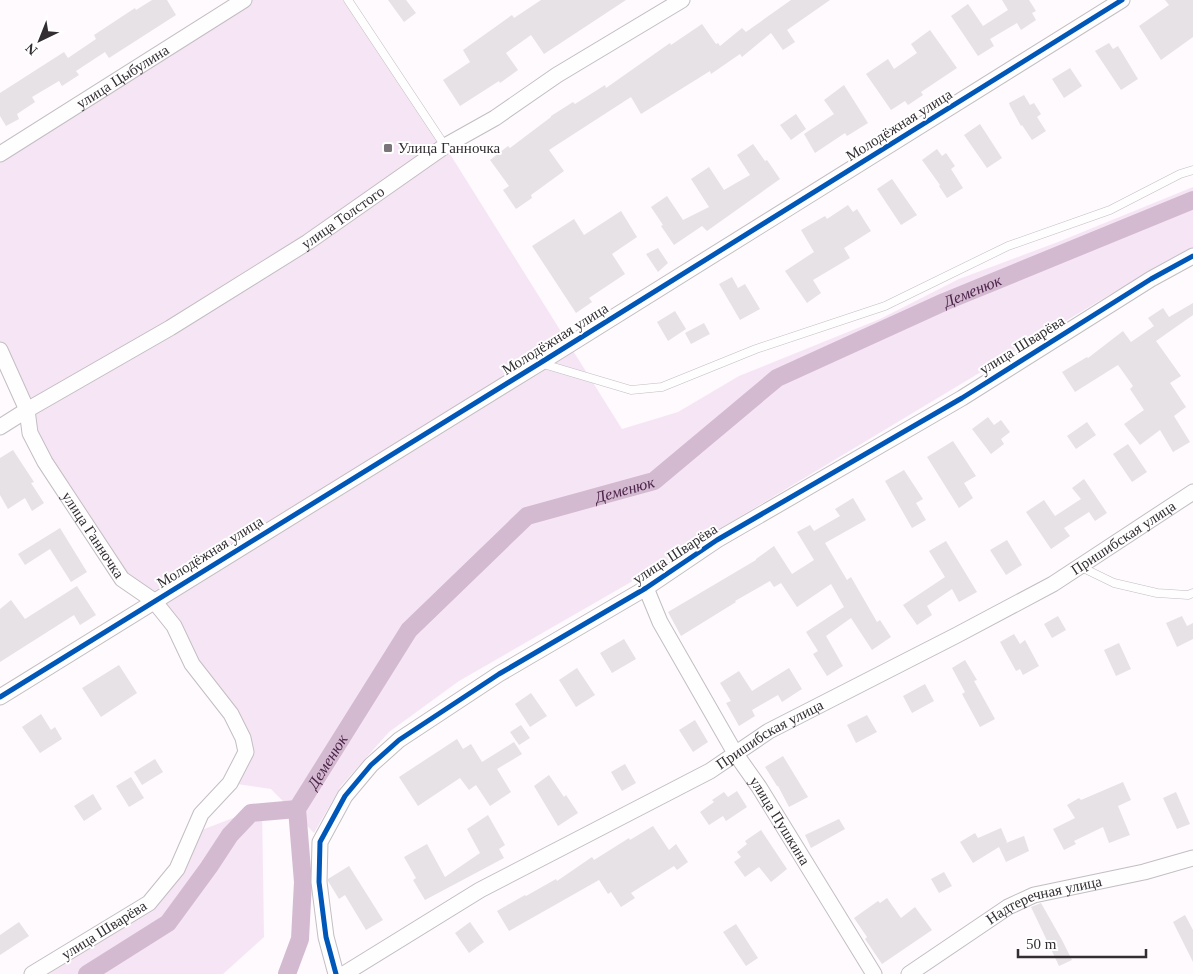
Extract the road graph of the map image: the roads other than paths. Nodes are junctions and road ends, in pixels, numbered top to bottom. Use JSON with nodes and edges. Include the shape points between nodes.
{"nodes":[{"id":1,"x":244,"y":0,"type":"edge"},
{"id":2,"x":348,"y":0,"type":"edge"},
{"id":3,"x":682,"y":0,"type":"edge"},
{"id":4,"x":1122,"y":0,"type":"edge"},
{"id":5,"x":445,"y":146,"type":"junction"},
{"id":6,"x":0,"y":154,"type":"edge"},
{"id":7,"x":1193,"y":170,"type":"edge"},
{"id":8,"x":1193,"y":256,"type":"edge"},
{"id":9,"x":0,"y":350,"type":"edge"},
{"id":10,"x":540,"y":363,"type":"junction"},
{"id":11,"x":27,"y":410,"type":"junction"},
{"id":12,"x":0,"y":427,"type":"edge"},
{"id":13,"x":1193,"y":492,"type":"edge"},
{"id":14,"x":1079,"y":566,"type":"junction"},
{"id":15,"x":646,"y":588,"type":"junction"},
{"id":16,"x":1193,"y":593,"type":"edge"},
{"id":17,"x":154,"y":601,"type":"junction"},
{"id":18,"x":0,"y":696,"type":"edge"},
{"id":19,"x":246,"y":752,"type":"joint"},
{"id":20,"x":735,"y":753,"type":"junction"},
{"id":21,"x":1193,"y":858,"type":"edge"},
{"id":22,"x":32,"y":974,"type":"edge"},
{"id":23,"x":336,"y":974,"type":"edge"},
{"id":24,"x":344,"y":974,"type":"edge"},
{"id":25,"x":874,"y":974,"type":"edge"},
{"id":26,"x":910,"y":974,"type":"edge"}],
"edges":[{"from":1,"to":6,"type":"street","name":"улица Цыбулина"},
{"from":2,"to":5,"type":"lane"},
{"from":3,"to":5,"type":"street","name":"улица Толстого"},
{"from":4,"to":10,"type":"street","name":"Молодёжная улица"},
{"from":5,"to":11,"type":"street","name":"улица Толстого","via":[[300,247],[170,328]]},
{"from":7,"to":10,"type":"lane","via":[[1110,210],[1008,246],[885,306],[756,349],[662,387],[631,390]]},
{"from":8,"to":15,"type":"street","name":"улица Шварёва","via":[[962,398],[717,540]]},
{"from":9,"to":11,"type":"street","name":"улица Ганночка"},
{"from":10,"to":17,"type":"street","name":"Молодёжная улица"},
{"from":11,"to":12,"type":"street","name":"улица Толстого"},
{"from":11,"to":17,"type":"street","name":"улица Ганночка","via":[[30,433],[45,462],[122,579]]},
{"from":13,"to":14,"type":"street","name":"Пришибская улица"},
{"from":14,"to":16,"type":"lane","via":[[1114,583],[1157,593]]},
{"from":14,"to":20,"type":"street","name":"Пришибская улица","via":[[1054,584],[769,731]]},
{"from":15,"to":20,"type":"street","name":"улица Пушкина","via":[[660,622]]},
{"from":15,"to":23,"type":"street","name":"улица Шварёва","via":[[499,674],[418,726],[371,765],[345,796],[320,842],[319,861],[326,936]]},
{"from":17,"to":18,"type":"street","name":"Молодёжная улица"},
{"from":17,"to":19,"type":"street","name":"улица Ганночка","via":[[174,626],[192,664],[231,714]]},
{"from":19,"to":22,"type":"street","name":"улица Шварёва","via":[[230,783],[201,814],[177,869],[149,903]]},
{"from":20,"to":24,"type":"street","name":"Пришибская улица","via":[[710,771],[480,890]]},
{"from":20,"to":25,"type":"street","name":"улица Пушкина"},
{"from":21,"to":26,"type":"street","name":"Надтеречная улица","via":[[1144,872],[1034,895],[1008,907]]}]}
